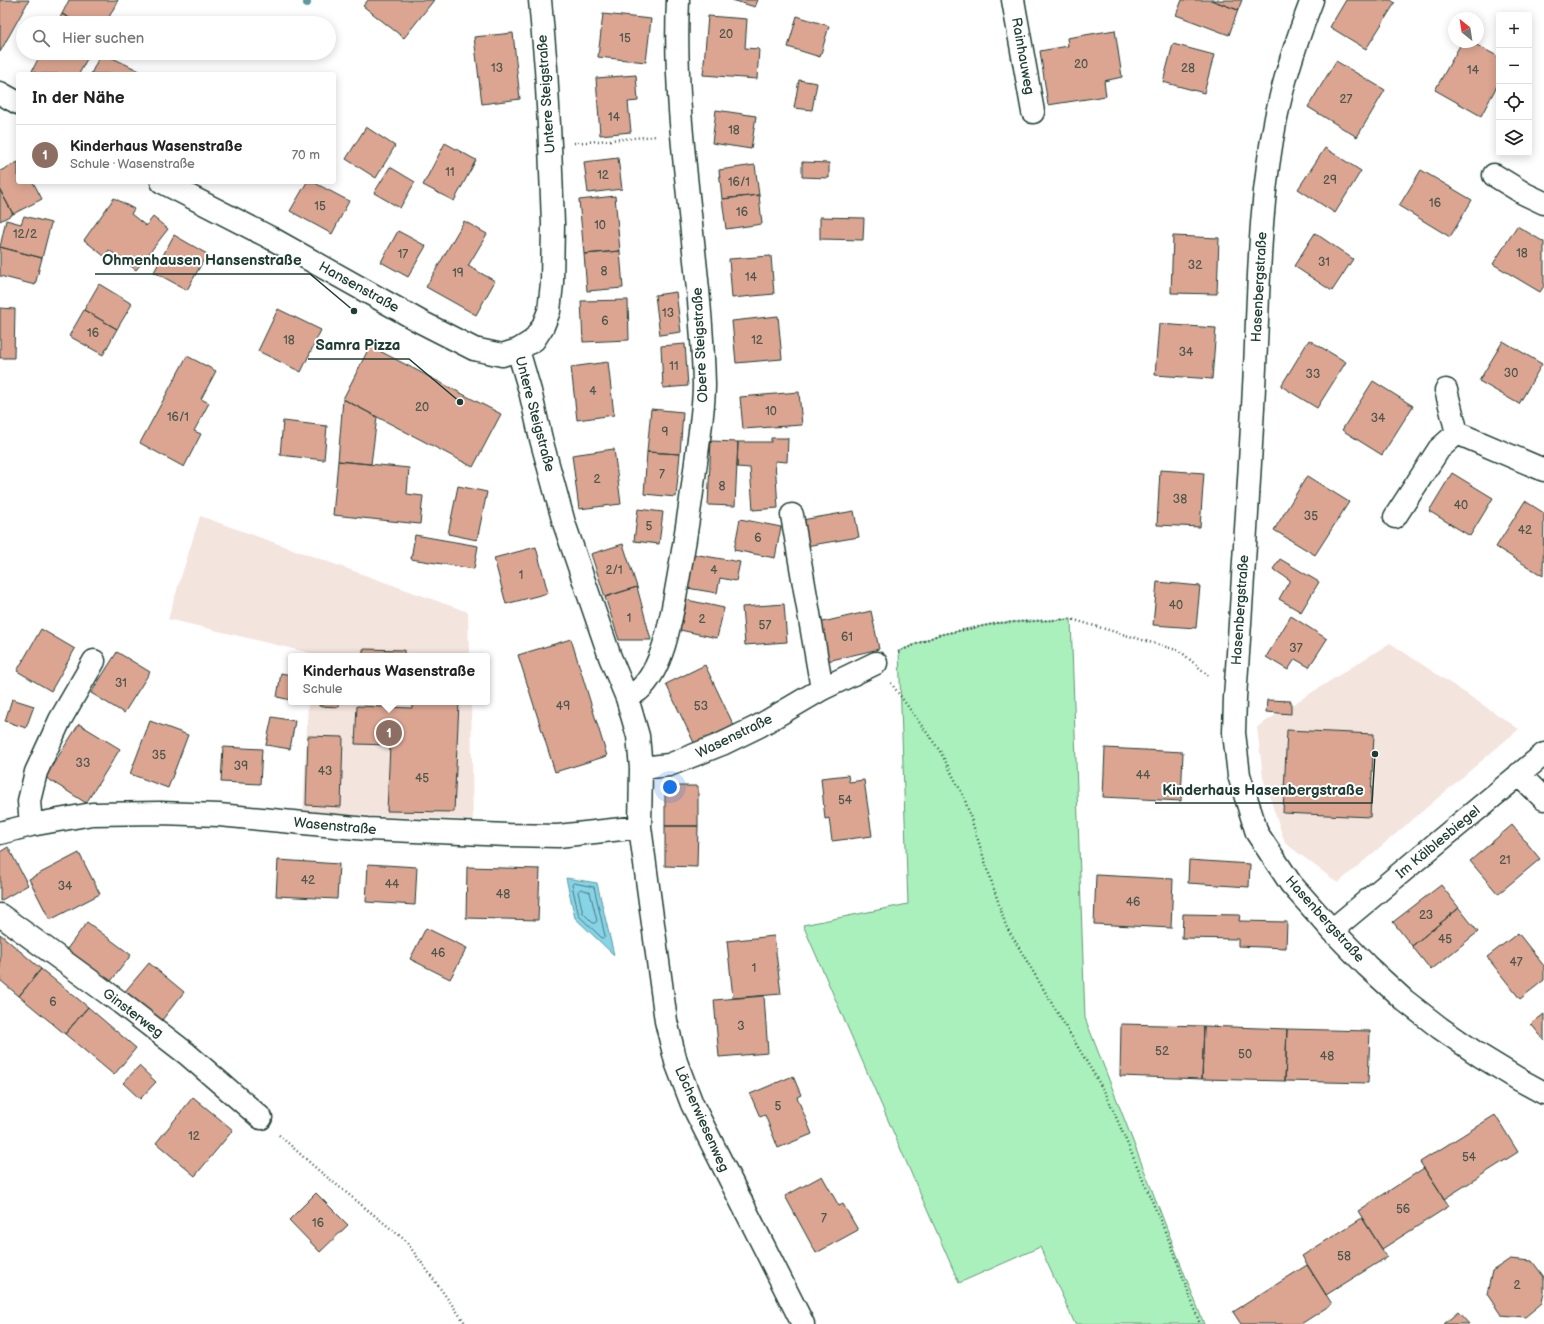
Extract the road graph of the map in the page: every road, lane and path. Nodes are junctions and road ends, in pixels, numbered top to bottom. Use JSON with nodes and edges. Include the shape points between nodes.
{"nodes":[{"id":1,"x":540,"y":0,"type":"edge"},
{"id":2,"x":678,"y":0,"type":"edge"},
{"id":3,"x":1013,"y":0,"type":"edge"},
{"id":4,"x":1312,"y":0,"type":"edge"},
{"id":5,"x":0,"y":93,"type":"edge"},
{"id":6,"x":16,"y":102,"type":"edge"},
{"id":7,"x":1033,"y":112,"type":"dead end"},
{"id":8,"x":682,"y":134,"type":"junction"},
{"id":9,"x":550,"y":145,"type":"junction"},
{"id":10,"x":1494,"y":175,"type":"dead end"},
{"id":11,"x":166,"y":184,"type":"edge"},
{"id":12,"x":1544,"y":203,"type":"edge"},
{"id":13,"x":518,"y":350,"type":"junction"},
{"id":14,"x":1446,"y":390,"type":"dead end"},
{"id":15,"x":1457,"y":433,"type":"junction"},
{"id":16,"x":1544,"y":470,"type":"edge"},
{"id":17,"x":792,"y":515,"type":"dead end"},
{"id":18,"x":1396,"y":517,"type":"dead end"},
{"id":19,"x":94,"y":661,"type":"dead end"},
{"id":20,"x":876,"y":663,"type":"junction"},
{"id":21,"x":822,"y":689,"type":"junction"},
{"id":22,"x":627,"y":698,"type":"junction"},
{"id":23,"x":1235,"y":698,"type":"junction"},
{"id":24,"x":1544,"y":754,"type":"edge"},
{"id":25,"x":641,"y":768,"type":"junction"},
{"id":26,"x":1520,"y":774,"type":"junction"},
{"id":27,"x":1544,"y":798,"type":"edge"},
{"id":28,"x":30,"y":825,"type":"junction"},
{"id":29,"x":640,"y":827,"type":"junction"},
{"id":30,"x":0,"y":833,"type":"edge"},
{"id":31,"x":0,"y":915,"type":"edge"},
{"id":32,"x":1332,"y":930,"type":"junction"},
{"id":33,"x":1544,"y":1093,"type":"edge"},
{"id":34,"x":261,"y":1118,"type":"joint"},
{"id":35,"x":466,"y":1324,"type":"edge"},
{"id":36,"x":803,"y":1324,"type":"edge"},
{"id":37,"x":1200,"y":1324,"type":"edge"}],
"edges":[{"from":1,"to":9,"type":"street","name":"Untere Steigstraße"},
{"from":2,"to":8,"type":"street","name":"Obere Steigstraße","via":[[677,48]]},
{"from":3,"to":7,"type":"street","name":"Rainhauweg"},
{"from":4,"to":23,"type":"street","name":"Hasenbergstraße","via":[[1290,59],[1276,119],[1267,178]]},
{"from":5,"to":6,"type":"street"},
{"from":8,"to":9,"type":"path"},
{"from":8,"to":22,"type":"street","name":"Obere Steigstraße","via":[[701,327],[704,386],[702,412],[681,561],[668,628],[661,653],[650,677],[640,689]]},
{"from":9,"to":13,"type":"street","name":"Untere Steigstraße","via":[[553,224],[549,311],[534,340]]},
{"from":10,"to":12,"type":"street"},
{"from":11,"to":13,"type":"street","name":"Hansenstraße","via":[[271,238],[474,349],[502,355]]},
{"from":13,"to":22,"type":"street","name":"Untere Steigstraße","via":[[564,523]]},
{"from":14,"to":15,"type":"street"},
{"from":15,"to":16,"type":"street"},
{"from":15,"to":18,"type":"street","via":[[1439,449]]},
{"from":17,"to":21,"type":"street"},
{"from":19,"to":28,"type":"street","via":[[60,720],[36,772],[30,801]]},
{"from":20,"to":21,"type":"street","name":"Wasenstraße"},
{"from":20,"to":23,"type":"path","via":[[938,635],[998,623],[1071,619],[1180,651]]},
{"from":20,"to":37,"type":"path","via":[[940,752],[964,797],[1006,926],[1107,1096],[1173,1250]]},
{"from":21,"to":25,"type":"street","name":"Wasenstraße","via":[[759,726],[722,744],[669,765]]},
{"from":22,"to":25,"type":"street","name":"Untere Steigstraße","via":[[638,736]]},
{"from":23,"to":32,"type":"street","name":"Hasenbergstraße","via":[[1234,733],[1239,776],[1257,833],[1291,884]]},
{"from":24,"to":26,"type":"street","name":"Im Kälblesbiegel"},
{"from":25,"to":29,"type":"street","name":"Untere Steigstraße"},
{"from":26,"to":27,"type":"street"},
{"from":26,"to":32,"type":"street","name":"Im Kälblesbiegel"},
{"from":28,"to":29,"type":"street","name":"Wasenstraße","via":[[92,814],[160,813],[219,815],[367,829],[508,835],[558,836]]},
{"from":28,"to":30,"type":"street","name":"Wasenstraße"},
{"from":29,"to":36,"type":"street","name":"Löcherwiesenweg","via":[[666,1021],[676,1062],[692,1104]]},
{"from":31,"to":34,"type":"street","name":"Ginsterweg","via":[[187,1054]]},
{"from":32,"to":33,"type":"street","name":"Hasenbergstraße","via":[[1404,1000],[1440,1028]]},
{"from":34,"to":35,"type":"path","via":[[316,1170],[404,1240]]}]}
